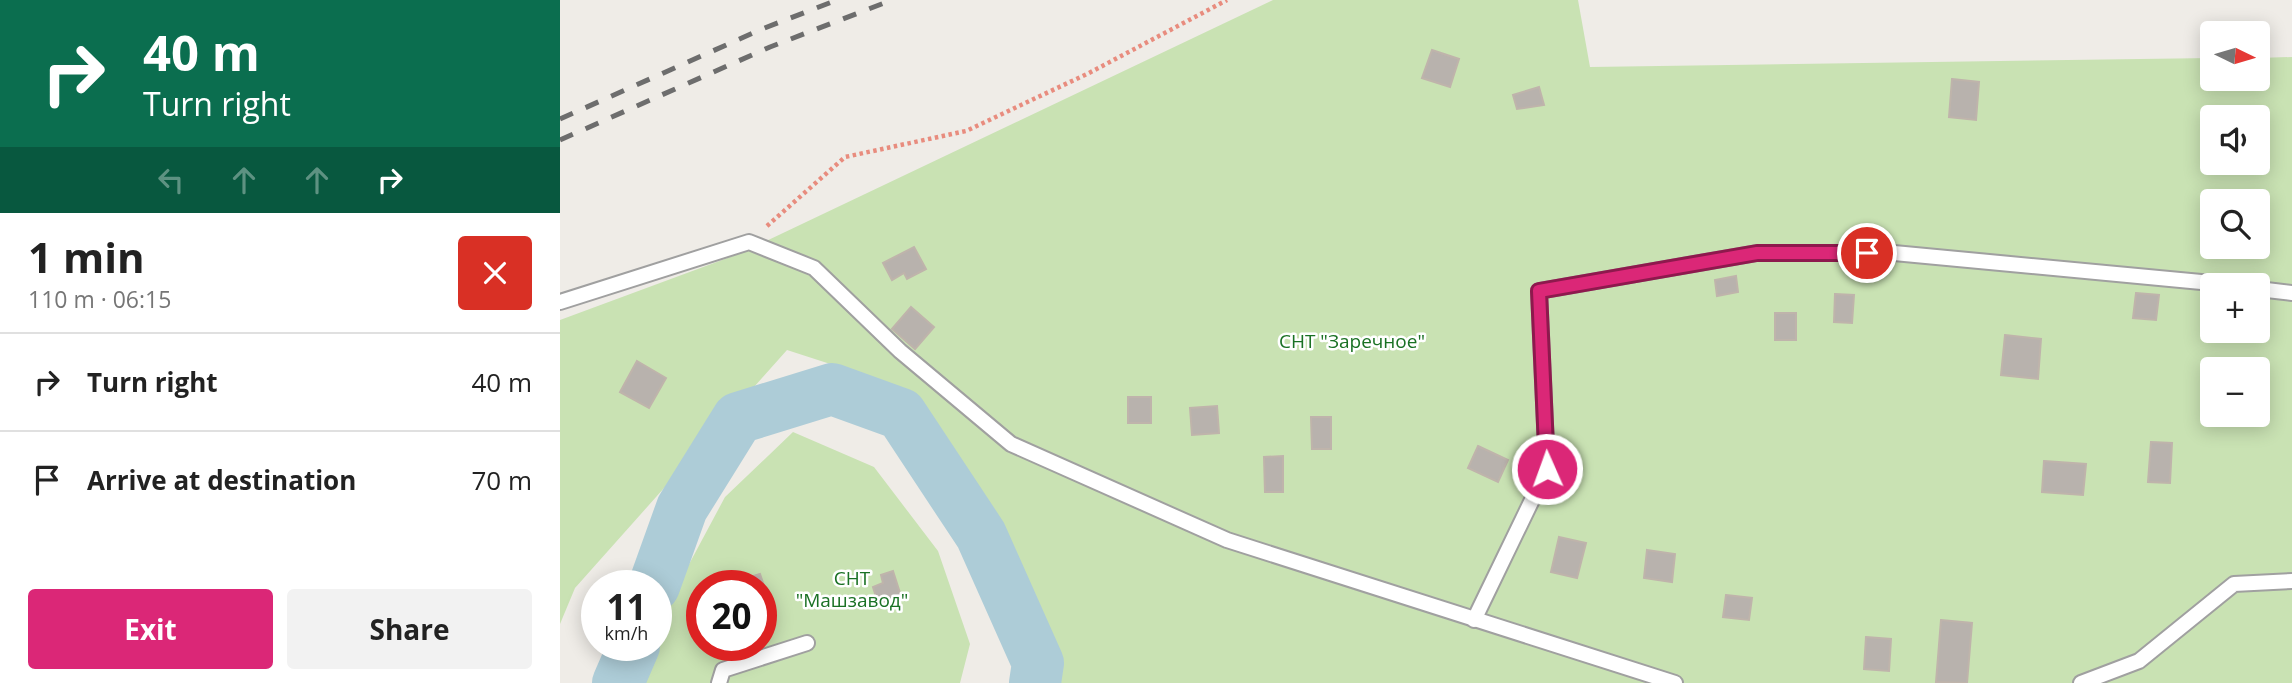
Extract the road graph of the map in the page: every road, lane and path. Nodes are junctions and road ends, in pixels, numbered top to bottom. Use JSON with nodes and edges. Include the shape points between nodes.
{"nodes":[{"id":1,"x":1227,"y":0,"type":"edge"},
{"id":2,"x":749,"y":242,"type":"junction"},
{"id":3,"x":2200,"y":282,"type":"edge"},
{"id":4,"x":2270,"y":290,"type":"edge"},
{"id":5,"x":2292,"y":293,"type":"edge"},
{"id":6,"x":560,"y":302,"type":"edge"},
{"id":7,"x":2292,"y":581,"type":"edge"},
{"id":8,"x":1474,"y":620,"type":"junction"},
{"id":9,"x":807,"y":643,"type":"dead end"},
{"id":10,"x":719,"y":683,"type":"edge"},
{"id":11,"x":1675,"y":683,"type":"edge"},
{"id":12,"x":2081,"y":683,"type":"edge"}],
"edges":[{"from":1,"to":2,"type":"path","via":[[966,131],[845,157]]},
{"from":2,"to":6,"type":"lane"},
{"from":2,"to":8,"type":"lane","via":[[814,268],[900,351],[1012,444],[1227,541]]},
{"from":3,"to":8,"type":"lane","via":[[1894,253],[1757,253],[1539,291],[1547,469]]},
{"from":4,"to":5,"type":"lane"},
{"from":7,"to":12,"type":"lane","via":[[2234,584],[2139,661]]},
{"from":8,"to":11,"type":"lane"},
{"from":9,"to":10,"type":"lane","via":[[723,670]]}]}
